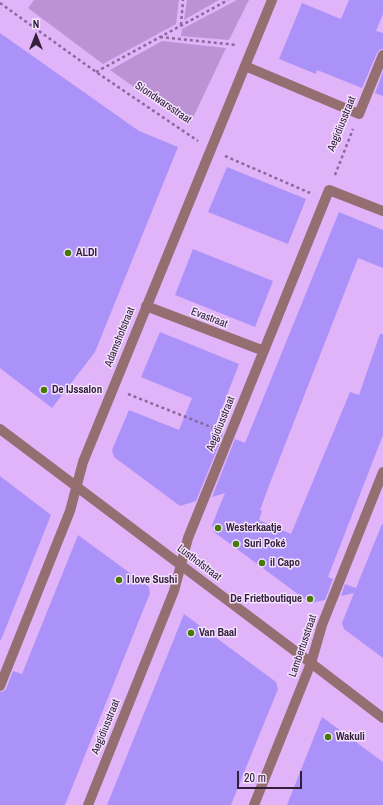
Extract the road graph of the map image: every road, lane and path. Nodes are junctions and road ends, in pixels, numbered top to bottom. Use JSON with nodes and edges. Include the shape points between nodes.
{"nodes":[{"id":1,"x":183,"y":0,"type":"edge"},
{"id":2,"x":228,"y":0,"type":"edge"},
{"id":3,"x":272,"y":0,"type":"edge"},
{"id":4,"x":0,"y":3,"type":"edge"},
{"id":5,"x":180,"y":26,"type":"junction"},
{"id":6,"x":160,"y":37,"type":"junction"},
{"id":7,"x":254,"y":47,"type":"junction"},
{"id":8,"x":383,"y":54,"type":"edge"},
{"id":9,"x":245,"y":66,"type":"junction"},
{"id":10,"x":96,"y":72,"type":"junction"},
{"id":11,"x":359,"y":114,"type":"junction"},
{"id":12,"x":210,"y":150,"type":"junction"},
{"id":13,"x":327,"y":195,"type":"junction"},
{"id":14,"x":383,"y":211,"type":"edge"},
{"id":15,"x":146,"y":306,"type":"junction"},
{"id":16,"x":264,"y":351,"type":"junction"},
{"id":17,"x":112,"y":388,"type":"junction"},
{"id":18,"x":0,"y":429,"type":"edge"},
{"id":19,"x":230,"y":435,"type":"junction"},
{"id":20,"x":383,"y":472,"type":"edge"},
{"id":21,"x":77,"y":486,"type":"junction"},
{"id":22,"x":180,"y":564,"type":"junction"},
{"id":23,"x":311,"y":663,"type":"junction"},
{"id":24,"x":0,"y":686,"type":"edge"},
{"id":25,"x":383,"y":718,"type":"edge"},
{"id":26,"x":88,"y":805,"type":"edge"},
{"id":27,"x":254,"y":805,"type":"edge"}],
"edges":[{"from":1,"to":5,"type":"path"},
{"from":2,"to":5,"type":"path"},
{"from":3,"to":7,"type":"street","name":"Adamshofstraat"},
{"from":4,"to":10,"type":"path","name":"Siondwarsstraat"},
{"from":5,"to":6,"type":"path"},
{"from":6,"to":7,"type":"path"},
{"from":6,"to":10,"type":"path"},
{"from":7,"to":9,"type":"street","name":"Adamshofstraat"},
{"from":8,"to":11,"type":"street","name":"Aegidiusstraat"},
{"from":9,"to":11,"type":"street"},
{"from":9,"to":12,"type":"street","name":"Adamshofstraat"},
{"from":10,"to":12,"type":"path","name":"Siondwarsstraat"},
{"from":11,"to":13,"type":"path","name":"Aegidiusstraat"},
{"from":12,"to":13,"type":"path","name":"Siondwarsstraat"},
{"from":12,"to":15,"type":"street","name":"Adamshofstraat"},
{"from":13,"to":14,"type":"street"},
{"from":13,"to":16,"type":"street","name":"Aegidiusstraat"},
{"from":15,"to":16,"type":"street","name":"Evastraat"},
{"from":15,"to":17,"type":"street","name":"Adamshofstraat"},
{"from":16,"to":19,"type":"street","name":"Aegidiusstraat"},
{"from":17,"to":19,"type":"path"},
{"from":17,"to":21,"type":"street","name":"Adamshofstraat","via":[[83,462]]},
{"from":18,"to":21,"type":"street","name":"Lusthofstraat"},
{"from":19,"to":22,"type":"street","name":"Aegidiusstraat"},
{"from":20,"to":23,"type":"street","name":"Lambertusstraat","via":[[322,625]]},
{"from":21,"to":22,"type":"street","name":"Lusthofstraat"},
{"from":21,"to":24,"type":"street","name":"Adamshofstraat","via":[[70,511]]},
{"from":22,"to":23,"type":"street","name":"Lusthofstraat"},
{"from":22,"to":26,"type":"street","name":"Aegidiusstraat","via":[[174,591]]},
{"from":23,"to":25,"type":"street","name":"Lusthofstraat"},
{"from":23,"to":27,"type":"street","name":"Lambertusstraat"}]}
